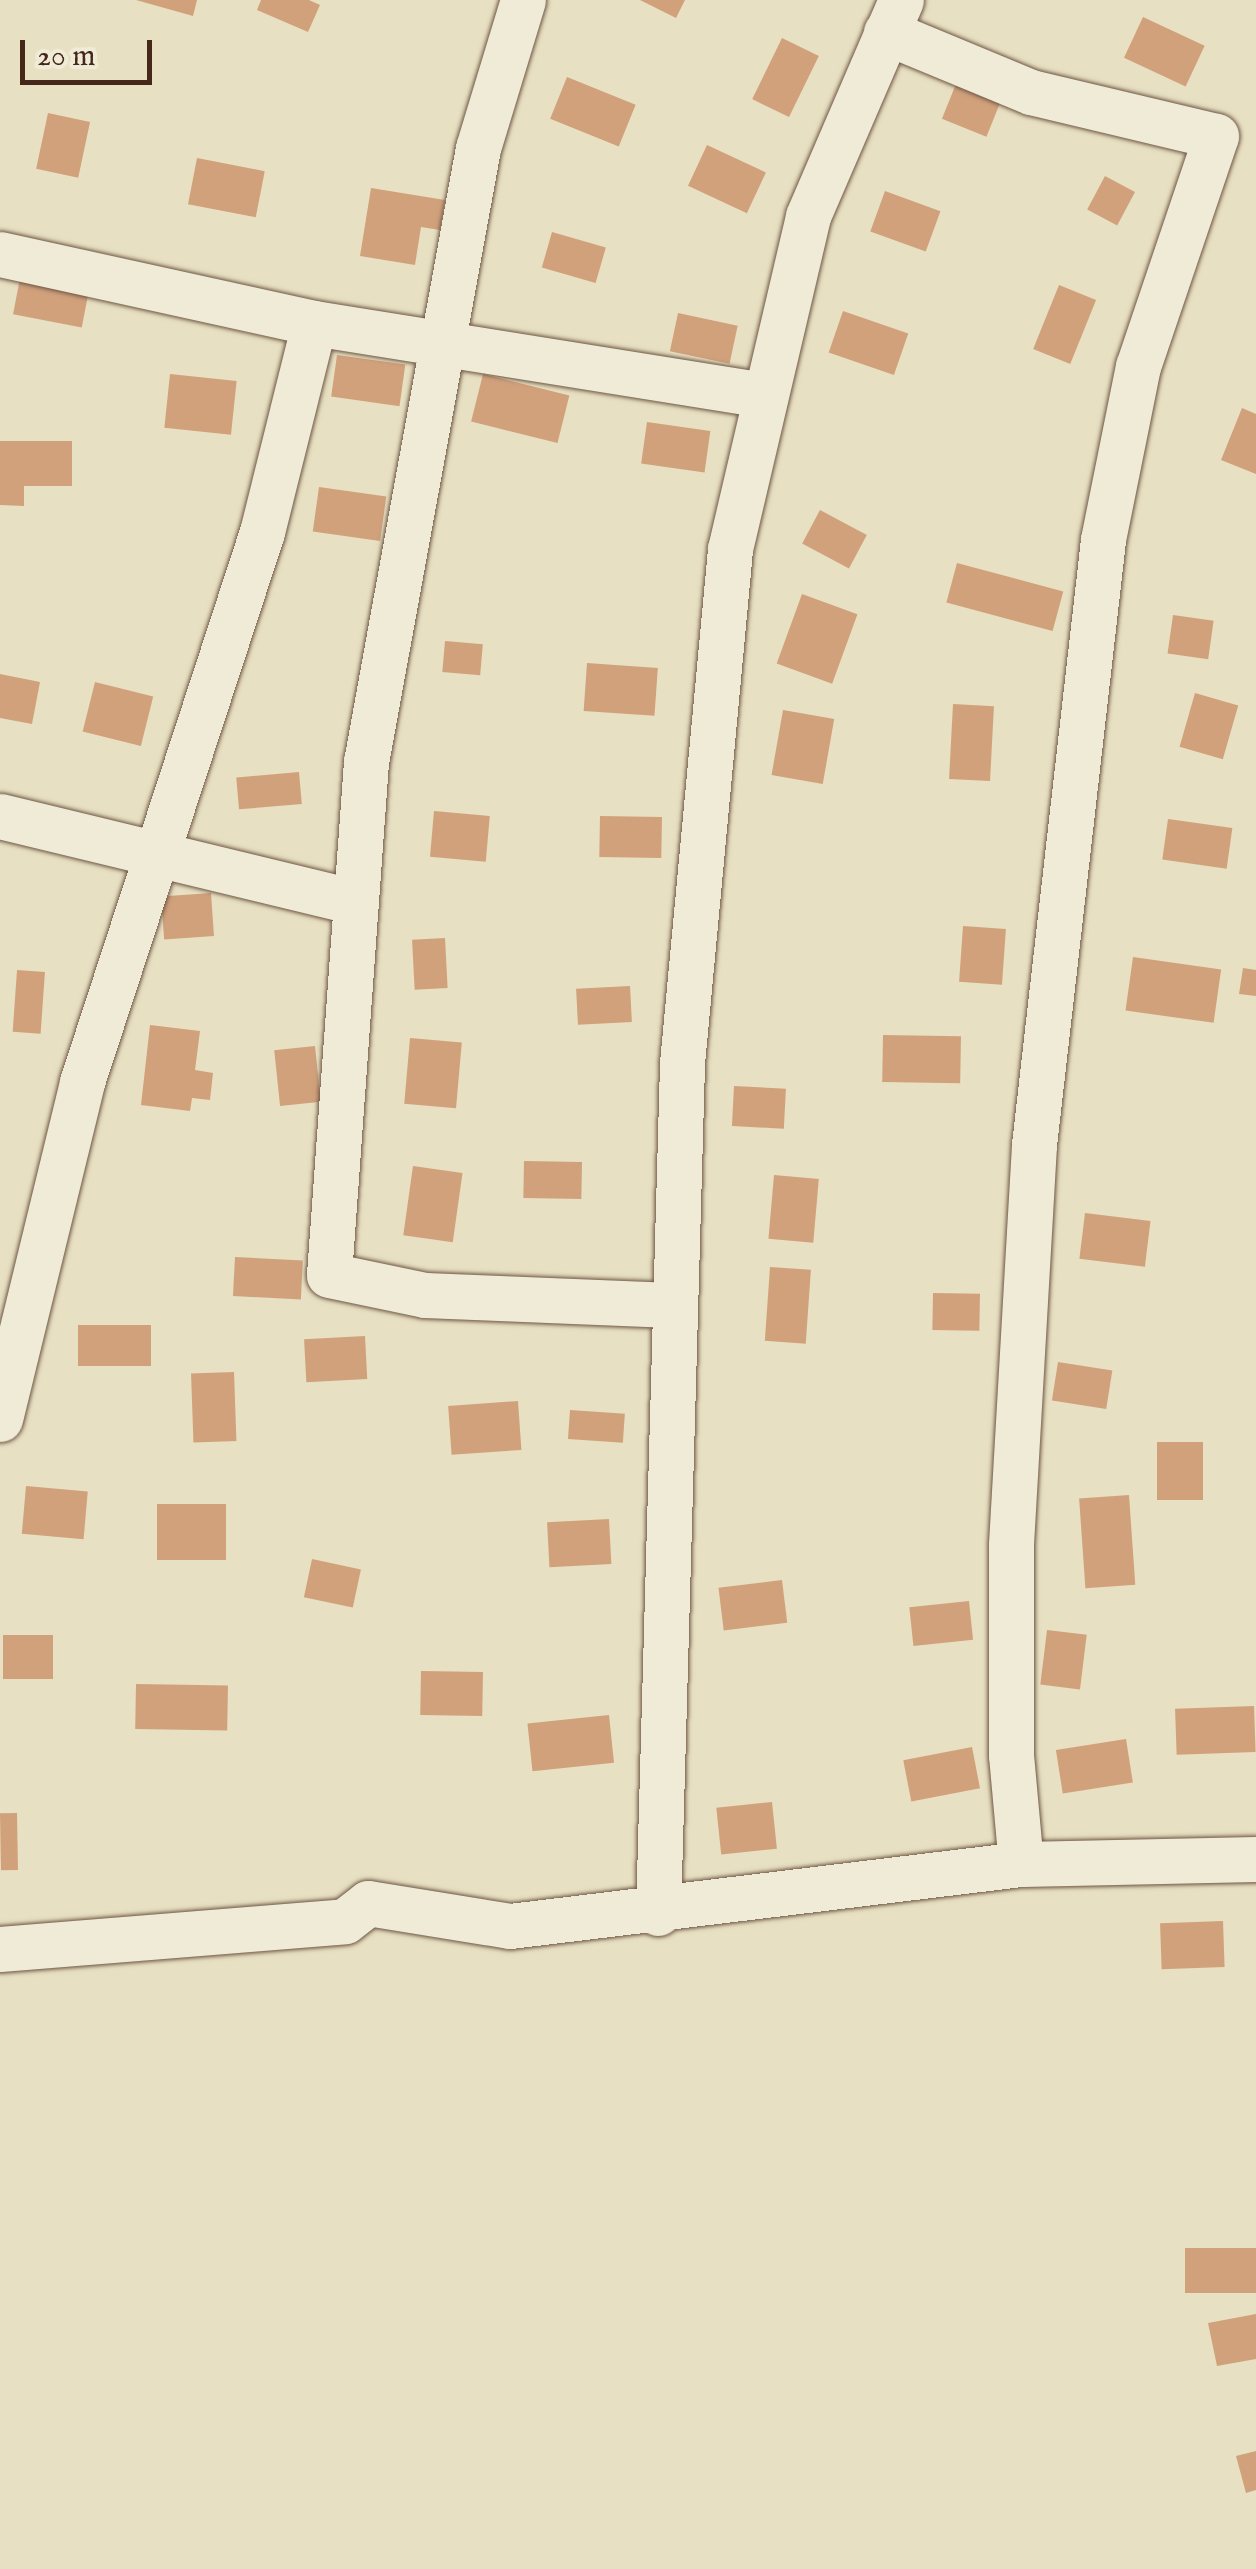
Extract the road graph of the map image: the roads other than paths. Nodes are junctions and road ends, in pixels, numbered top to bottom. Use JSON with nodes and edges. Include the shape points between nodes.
{"nodes":[{"id":1,"x":523,"y":0,"type":"edge"},
{"id":2,"x":894,"y":16,"type":"edge"},
{"id":3,"x":0,"y":254,"type":"edge"},
{"id":4,"x":314,"y":324,"type":"junction"},
{"id":5,"x":445,"y":340,"type":"junction"},
{"id":6,"x":765,"y":395,"type":"junction"},
{"id":7,"x":0,"y":816,"type":"edge"},
{"id":8,"x":162,"y":850,"type":"junction"},
{"id":9,"x":354,"y":902,"type":"junction"},
{"id":10,"x":672,"y":1305,"type":"junction"},
{"id":11,"x":0,"y":1418,"type":"edge"},
{"id":12,"x":1256,"y":1859,"type":"edge"},
{"id":13,"x":1021,"y":1864,"type":"junction"},
{"id":14,"x":658,"y":1913,"type":"junction"},
{"id":15,"x":0,"y":1949,"type":"edge"}],
"edges":[{"from":1,"to":5,"type":"street","via":[[478,148]]},
{"from":2,"to":6,"type":"street","via":[[808,216]]},
{"from":2,"to":13,"type":"street","via":[[1031,92],[1216,136],[1138,366],[1103,540],[1039,1107],[1011,1545],[1011,1756]]},
{"from":3,"to":4,"type":"street"},
{"from":4,"to":5,"type":"street"},
{"from":4,"to":8,"type":"street","via":[[262,532]]},
{"from":5,"to":6,"type":"street"},
{"from":5,"to":9,"type":"street","via":[[366,762]]},
{"from":6,"to":10,"type":"street","via":[[730,549],[700,814]]},
{"from":7,"to":8,"type":"street"},
{"from":8,"to":9,"type":"street"},
{"from":8,"to":11,"type":"street","via":[[82,1082]]},
{"from":9,"to":10,"type":"street","via":[[329,1275],[425,1294]]},
{"from":10,"to":14,"type":"street"},
{"from":12,"to":13,"type":"street"},
{"from":13,"to":14,"type":"street"},
{"from":14,"to":15,"type":"street","via":[[510,1926],[368,1903],[345,1921]]}]}
